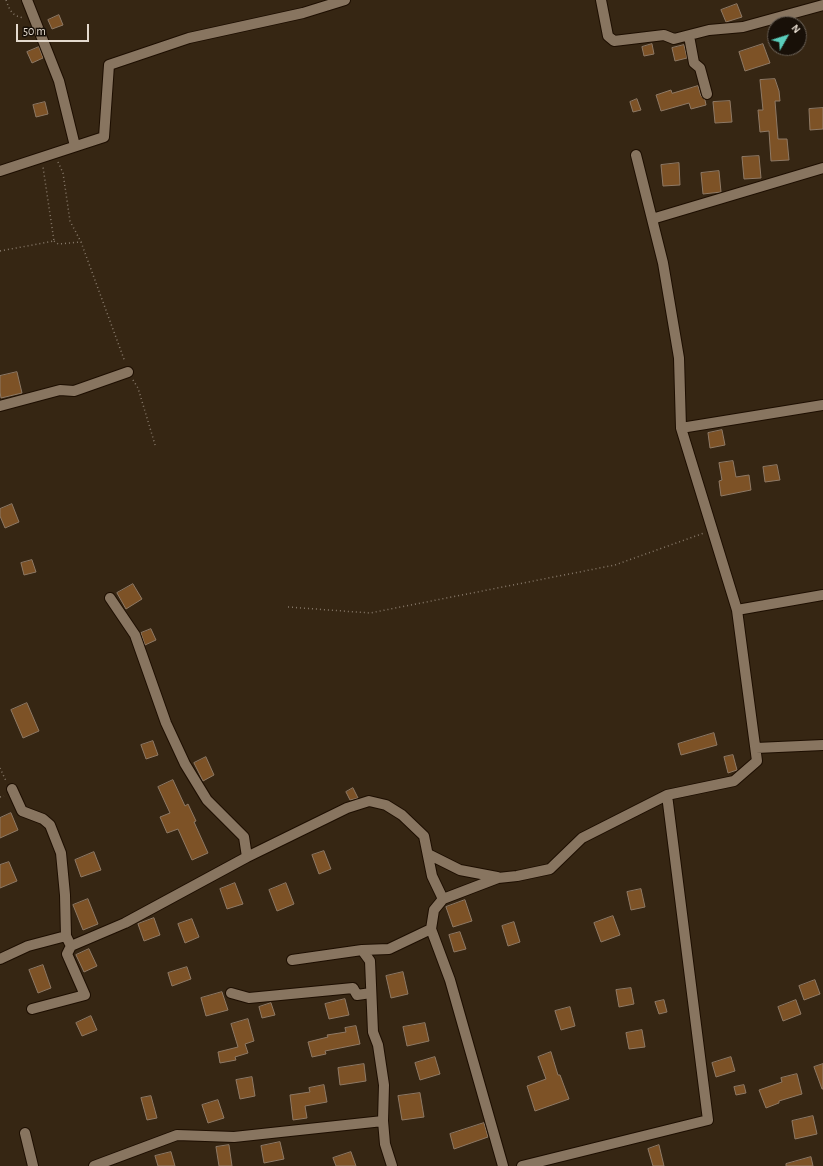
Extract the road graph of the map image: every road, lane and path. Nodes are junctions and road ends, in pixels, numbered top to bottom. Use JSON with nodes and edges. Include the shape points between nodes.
{"nodes":[{"id":1,"x":6,"y":0,"type":"edge"},
{"id":2,"x":27,"y":0,"type":"edge"},
{"id":3,"x":345,"y":0,"type":"edge"},
{"id":4,"x":601,"y":0,"type":"edge"},
{"id":5,"x":823,"y":5,"type":"edge"},
{"id":6,"x":33,"y":16,"type":"junction"},
{"id":7,"x":689,"y":36,"type":"junction"},
{"id":8,"x":707,"y":94,"type":"dead end"},
{"id":9,"x":75,"y":146,"type":"junction"},
{"id":10,"x":55,"y":152,"type":"junction"},
{"id":11,"x":636,"y":155,"type":"dead end"},
{"id":12,"x":42,"y":157,"type":"junction"},
{"id":13,"x":823,"y":168,"type":"edge"},
{"id":14,"x":0,"y":171,"type":"edge"},
{"id":15,"x":652,"y":219,"type":"junction"},
{"id":16,"x":54,"y":241,"type":"junction"},
{"id":17,"x":81,"y":242,"type":"junction"},
{"id":18,"x":0,"y":251,"type":"edge"},
{"id":19,"x":128,"y":372,"type":"junction"},
{"id":20,"x":823,"y":405,"type":"edge"},
{"id":21,"x":0,"y":406,"type":"edge"},
{"id":22,"x":681,"y":428,"type":"junction"},
{"id":23,"x":156,"y":448,"type":"dead end"},
{"id":24,"x":713,"y":530,"type":"junction"},
{"id":25,"x":823,"y":595,"type":"edge"},
{"id":26,"x":110,"y":598,"type":"dead end"},
{"id":27,"x":288,"y":607,"type":"dead end"},
{"id":28,"x":737,"y":610,"type":"junction"},
{"id":29,"x":823,"y":745,"type":"edge"},
{"id":30,"x":756,"y":748,"type":"junction"},
{"id":31,"x":0,"y":768,"type":"edge"},
{"id":32,"x":12,"y":789,"type":"joint"},
{"id":33,"x":667,"y":795,"type":"junction"},
{"id":34,"x":428,"y":854,"type":"junction"},
{"id":35,"x":247,"y":857,"type":"junction"},
{"id":36,"x":498,"y":878,"type":"junction"},
{"id":37,"x":443,"y":899,"type":"junction"},
{"id":38,"x":431,"y":930,"type":"junction"},
{"id":39,"x":66,"y":936,"type":"junction"},
{"id":40,"x":71,"y":946,"type":"junction"},
{"id":41,"x":362,"y":950,"type":"junction"},
{"id":42,"x":0,"y":959,"type":"edge"},
{"id":43,"x":292,"y":960,"type":"dead end"},
{"id":44,"x":371,"y":993,"type":"junction"},
{"id":45,"x":231,"y":994,"type":"dead end"},
{"id":46,"x":32,"y":1009,"type":"dead end"},
{"id":47,"x":382,"y":1121,"type":"junction"},
{"id":48,"x":25,"y":1133,"type":"dead end"},
{"id":49,"x":33,"y":1166,"type":"edge"},
{"id":50,"x":94,"y":1166,"type":"edge"},
{"id":51,"x":392,"y":1166,"type":"edge"},
{"id":52,"x":503,"y":1166,"type":"edge"},
{"id":53,"x":522,"y":1166,"type":"edge"}],
"edges":[{"from":1,"to":6,"type":"path","via":[[9,10],[16,16]]},
{"from":2,"to":6,"type":"street"},
{"from":3,"to":9,"type":"street","via":[[303,13],[190,38],[109,65],[104,137]]},
{"from":4,"to":7,"type":"street","via":[[608,36],[614,41],[664,35],[674,39]]},
{"from":5,"to":7,"type":"street","via":[[743,27],[709,30]]},
{"from":6,"to":9,"type":"street","via":[[59,81]]},
{"from":7,"to":8,"type":"street","via":[[694,63],[700,68]]},
{"from":9,"to":10,"type":"street"},
{"from":10,"to":12,"type":"street"},
{"from":10,"to":17,"type":"path","via":[[63,172],[70,221]]},
{"from":11,"to":15,"type":"street"},
{"from":12,"to":14,"type":"street"},
{"from":12,"to":16,"type":"path"},
{"from":13,"to":15,"type":"street"},
{"from":15,"to":22,"type":"street","via":[[663,263],[679,358]]},
{"from":16,"to":17,"type":"path","via":[[58,244]]},
{"from":16,"to":18,"type":"path"},
{"from":17,"to":19,"type":"path"},
{"from":19,"to":21,"type":"street","via":[[74,391],[60,390]]},
{"from":19,"to":23,"type":"path","via":[[138,388]]},
{"from":20,"to":22,"type":"street"},
{"from":22,"to":24,"type":"street"},
{"from":24,"to":27,"type":"path","via":[[615,565],[370,613]]},
{"from":24,"to":28,"type":"street"},
{"from":25,"to":28,"type":"street"},
{"from":26,"to":35,"type":"street","via":[[135,635],[166,723],[185,764],[207,800],[244,837]]},
{"from":28,"to":30,"type":"street"},
{"from":29,"to":30,"type":"street"},
{"from":30,"to":33,"type":"street","via":[[757,762],[734,782]]},
{"from":31,"to":32,"type":"path"},
{"from":32,"to":39,"type":"street","via":[[22,811],[43,819],[50,825],[61,852]]},
{"from":33,"to":36,"type":"street","via":[[582,838],[550,869]]},
{"from":33,"to":53,"type":"street","via":[[708,1120]]},
{"from":34,"to":35,"type":"street","via":[[424,836],[402,815],[386,805],[369,801],[347,808]]},
{"from":34,"to":36,"type":"street","via":[[460,870]]},
{"from":34,"to":37,"type":"street","via":[[432,876]]},
{"from":35,"to":40,"type":"street","via":[[126,923]]},
{"from":36,"to":37,"type":"street"},
{"from":37,"to":38,"type":"street","via":[[434,910]]},
{"from":38,"to":41,"type":"street","via":[[389,948]]},
{"from":38,"to":52,"type":"street","via":[[450,980]]},
{"from":39,"to":40,"type":"street"},
{"from":39,"to":42,"type":"street","via":[[28,946]]},
{"from":40,"to":46,"type":"street","via":[[67,954],[85,995]]},
{"from":41,"to":43,"type":"street"},
{"from":41,"to":44,"type":"street","via":[[370,961]]},
{"from":44,"to":45,"type":"street","via":[[357,995],[353,988],[249,998]]},
{"from":44,"to":47,"type":"street","via":[[372,1032],[378,1045],[384,1086]]},
{"from":47,"to":50,"type":"street","via":[[234,1137],[177,1135]]},
{"from":47,"to":51,"type":"street","via":[[385,1144]]},
{"from":48,"to":49,"type":"street"}]}
